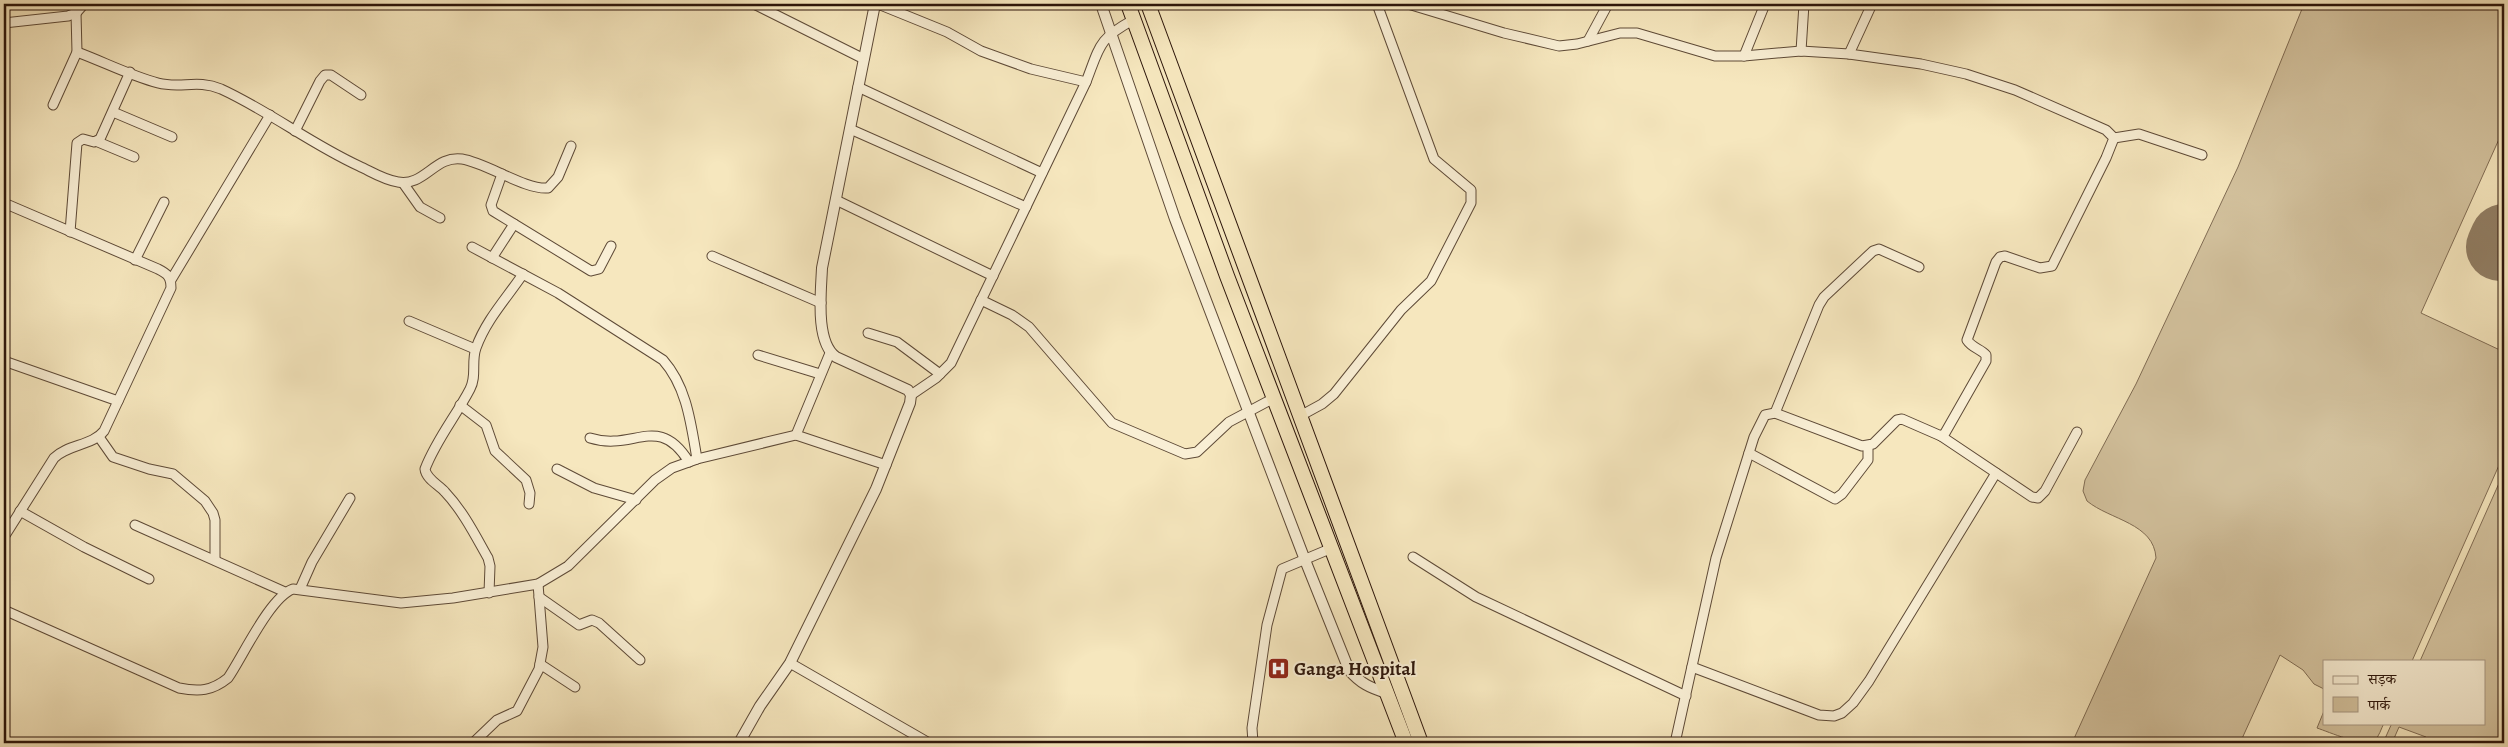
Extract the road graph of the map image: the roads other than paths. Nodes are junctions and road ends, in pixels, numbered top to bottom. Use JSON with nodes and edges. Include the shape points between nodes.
{"nodes":[{"id":1,"x":84,"y":4,"type":"edge"},
{"id":2,"x":754,"y":4,"type":"edge"},
{"id":3,"x":876,"y":4,"type":"edge"},
{"id":4,"x":1101,"y":4,"type":"edge"},
{"id":5,"x":1128,"y":4,"type":"edge"},
{"id":6,"x":1148,"y":4,"type":"edge"},
{"id":7,"x":1376,"y":4,"type":"edge"},
{"id":8,"x":1408,"y":4,"type":"edge"},
{"id":9,"x":1608,"y":4,"type":"edge"},
{"id":10,"x":1765,"y":4,"type":"edge"},
{"id":11,"x":1804,"y":4,"type":"edge"},
{"id":12,"x":1872,"y":4,"type":"edge"},
{"id":13,"x":76,"y":13,"type":"junction"},
{"id":14,"x":1133,"y":20,"type":"junction"},
{"id":15,"x":4,"y":23,"type":"edge"},
{"id":16,"x":1111,"y":32,"type":"junction"},
{"id":17,"x":1588,"y":42,"type":"junction"},
{"id":18,"x":1801,"y":51,"type":"junction"},
{"id":19,"x":77,"y":52,"type":"junction"},
{"id":20,"x":1849,"y":54,"type":"junction"},
{"id":21,"x":1744,"y":56,"type":"junction"},
{"id":22,"x":864,"y":59,"type":"junction"},
{"id":23,"x":130,"y":72,"type":"junction"},
{"id":24,"x":1086,"y":82,"type":"junction"},
{"id":25,"x":858,"y":87,"type":"junction"},
{"id":26,"x":361,"y":95,"type":"dead end"},
{"id":27,"x":53,"y":105,"type":"dead end"},
{"id":28,"x":113,"y":112,"type":"junction"},
{"id":29,"x":270,"y":115,"type":"junction"},
{"id":30,"x":850,"y":129,"type":"junction"},
{"id":31,"x":295,"y":132,"type":"junction"},
{"id":32,"x":172,"y":137,"type":"dead end"},
{"id":33,"x":2114,"y":138,"type":"junction"},
{"id":34,"x":98,"y":142,"type":"junction"},
{"id":35,"x":571,"y":146,"type":"dead end"},
{"id":36,"x":2202,"y":155,"type":"dead end"},
{"id":37,"x":134,"y":157,"type":"dead end"},
{"id":38,"x":1042,"y":172,"type":"junction"},
{"id":39,"x":502,"y":174,"type":"junction"},
{"id":40,"x":403,"y":183,"type":"junction"},
{"id":41,"x":836,"y":200,"type":"junction"},
{"id":42,"x":164,"y":202,"type":"dead end"},
{"id":43,"x":4,"y":203,"type":"edge"},
{"id":44,"x":1026,"y":207,"type":"junction"},
{"id":45,"x":440,"y":218,"type":"dead end"},
{"id":46,"x":514,"y":224,"type":"junction"},
{"id":47,"x":70,"y":232,"type":"junction"},
{"id":48,"x":611,"y":246,"type":"dead end"},
{"id":49,"x":472,"y":247,"type":"dead end"},
{"id":50,"x":712,"y":256,"type":"dead end"},
{"id":51,"x":492,"y":258,"type":"junction"},
{"id":52,"x":135,"y":260,"type":"junction"},
{"id":53,"x":1919,"y":267,"type":"dead end"},
{"id":54,"x":522,"y":274,"type":"junction"},
{"id":55,"x":993,"y":276,"type":"junction"},
{"id":56,"x":171,"y":280,"type":"junction"},
{"id":57,"x":981,"y":300,"type":"junction"},
{"id":58,"x":821,"y":303,"type":"junction"},
{"id":59,"x":409,"y":321,"type":"dead end"},
{"id":60,"x":868,"y":333,"type":"dead end"},
{"id":61,"x":475,"y":349,"type":"junction"},
{"id":62,"x":830,"y":353,"type":"junction"},
{"id":63,"x":758,"y":355,"type":"dead end"},
{"id":64,"x":4,"y":361,"type":"edge"},
{"id":65,"x":820,"y":374,"type":"junction"},
{"id":66,"x":940,"y":374,"type":"junction"},
{"id":67,"x":912,"y":395,"type":"junction"},
{"id":68,"x":1274,"y":398,"type":"junction"},
{"id":69,"x":118,"y":401,"type":"junction"},
{"id":70,"x":460,"y":405,"type":"junction"},
{"id":71,"x":1248,"y":412,"type":"junction"},
{"id":72,"x":1775,"y":413,"type":"junction"},
{"id":73,"x":1300,"y":416,"type":"junction"},
{"id":74,"x":2077,"y":432,"type":"dead end"},
{"id":75,"x":796,"y":435,"type":"junction"},
{"id":76,"x":1941,"y":436,"type":"junction"},
{"id":77,"x":99,"y":437,"type":"junction"},
{"id":78,"x":590,"y":438,"type":"dead end"},
{"id":79,"x":1868,"y":447,"type":"junction"},
{"id":80,"x":1749,"y":453,"type":"junction"},
{"id":81,"x":693,"y":460,"type":"junction"},
{"id":82,"x":886,"y":465,"type":"junction"},
{"id":83,"x":557,"y":470,"type":"dead end"},
{"id":84,"x":1996,"y":474,"type":"junction"},
{"id":85,"x":350,"y":498,"type":"dead end"},
{"id":86,"x":636,"y":500,"type":"junction"},
{"id":87,"x":529,"y":504,"type":"dead end"},
{"id":88,"x":20,"y":511,"type":"junction"},
{"id":89,"x":135,"y":525,"type":"dead end"},
{"id":90,"x":4,"y":537,"type":"edge"},
{"id":91,"x":1332,"y":548,"type":"junction"},
{"id":92,"x":1413,"y":557,"type":"dead end"},
{"id":93,"x":216,"y":560,"type":"junction"},
{"id":94,"x":1304,"y":560,"type":"junction"},
{"id":95,"x":150,"y":579,"type":"dead end"},
{"id":96,"x":538,"y":584,"type":"junction"},
{"id":97,"x":300,"y":589,"type":"junction"},
{"id":98,"x":285,"y":592,"type":"junction"},
{"id":99,"x":489,"y":593,"type":"junction"},
{"id":100,"x":539,"y":597,"type":"junction"},
{"id":101,"x":4,"y":610,"type":"edge"},
{"id":102,"x":640,"y":660,"type":"dead end"},
{"id":103,"x":790,"y":663,"type":"junction"},
{"id":104,"x":540,"y":664,"type":"junction"},
{"id":105,"x":1692,"y":667,"type":"junction"},
{"id":106,"x":575,"y":687,"type":"dead end"},
{"id":107,"x":1387,"y":693,"type":"junction"},
{"id":108,"x":1686,"y":696,"type":"junction"},
{"id":109,"x":473,"y":743,"type":"edge"},
{"id":110,"x":738,"y":743,"type":"edge"},
{"id":111,"x":929,"y":743,"type":"edge"},
{"id":112,"x":1252,"y":743,"type":"edge"},
{"id":113,"x":1406,"y":743,"type":"edge"},
{"id":114,"x":1421,"y":743,"type":"edge"},
{"id":115,"x":1675,"y":743,"type":"edge"}],
"edges":[{"from":1,"to":13,"type":"street"},
{"from":2,"to":22,"type":"street"},
{"from":3,"to":22,"type":"street"},
{"from":3,"to":24,"type":"street","via":[[947,32],[981,51],[1039,72]]},
{"from":4,"to":16,"type":"street"},
{"from":5,"to":14,"type":"highway"},
{"from":6,"to":73,"type":"highway"},
{"from":7,"to":73,"type":"street","via":[[1434,159],[1471,190],[1471,203],[1431,281],[1400,310],[1334,394]]},
{"from":8,"to":17,"type":"street","via":[[1559,46]]},
{"from":9,"to":17,"type":"street"},
{"from":10,"to":21,"type":"street"},
{"from":11,"to":18,"type":"street"},
{"from":12,"to":20,"type":"street"},
{"from":13,"to":15,"type":"street"},
{"from":13,"to":19,"type":"street"},
{"from":14,"to":16,"type":"street"},
{"from":14,"to":68,"type":"highway"},
{"from":16,"to":24,"type":"street","via":[[1099,48]]},
{"from":16,"to":71,"type":"street","via":[[1175,219]]},
{"from":17,"to":21,"type":"street","via":[[1620,33],[1637,33],[1706,54]]},
{"from":18,"to":20,"type":"street"},
{"from":18,"to":21,"type":"street"},
{"from":19,"to":23,"type":"street"},
{"from":19,"to":27,"type":"street"},
{"from":20,"to":33,"type":"street","via":[[1921,64],[1996,84],[2106,130]]},
{"from":22,"to":25,"type":"street"},
{"from":23,"to":28,"type":"street"},
{"from":23,"to":29,"type":"street","via":[[160,84],[211,85]]},
{"from":24,"to":38,"type":"street"},
{"from":25,"to":30,"type":"street"},
{"from":25,"to":38,"type":"street"},
{"from":26,"to":31,"type":"street","via":[[331,75],[325,75]]},
{"from":28,"to":32,"type":"street"},
{"from":28,"to":34,"type":"street"},
{"from":29,"to":31,"type":"street"},
{"from":29,"to":56,"type":"street"},
{"from":30,"to":41,"type":"street"},
{"from":30,"to":44,"type":"street"},
{"from":31,"to":40,"type":"street","via":[[335,155]]},
{"from":33,"to":36,"type":"street","via":[[2139,134]]},
{"from":33,"to":76,"type":"street","via":[[2052,266],[2040,268],[2005,256],[1996,262],[1967,340],[1983,352],[1986,361]]},
{"from":34,"to":37,"type":"street"},
{"from":34,"to":47,"type":"street","via":[[83,139],[77,143]]},
{"from":35,"to":39,"type":"street","via":[[558,176],[548,188],[536,187]]},
{"from":38,"to":44,"type":"street"},
{"from":39,"to":40,"type":"street","via":[[454,158],[438,164],[419,179]]},
{"from":39,"to":46,"type":"street","via":[[491,208]]},
{"from":40,"to":45,"type":"street","via":[[420,207]]},
{"from":41,"to":55,"type":"street"},
{"from":41,"to":58,"type":"street","via":[[822,268]]},
{"from":42,"to":52,"type":"street"},
{"from":43,"to":47,"type":"street"},
{"from":44,"to":55,"type":"street"},
{"from":46,"to":48,"type":"street","via":[[591,271],[599,269]]},
{"from":46,"to":51,"type":"street"},
{"from":47,"to":52,"type":"street"},
{"from":49,"to":51,"type":"street"},
{"from":50,"to":58,"type":"street"},
{"from":51,"to":54,"type":"street"},
{"from":52,"to":56,"type":"street","via":[[168,274]]},
{"from":53,"to":72,"type":"street","via":[[1879,249],[1824,297]]},
{"from":54,"to":61,"type":"street","via":[[495,311]]},
{"from":54,"to":81,"type":"street","via":[[565,297],[662,360],[672,370],[681,386]]},
{"from":55,"to":57,"type":"street"},
{"from":56,"to":69,"type":"street","via":[[171,288]]},
{"from":57,"to":66,"type":"street","via":[[951,363]]},
{"from":57,"to":71,"type":"street","via":[[1029,327],[1112,423],[1169,448],[1192,455],[1229,422]]},
{"from":58,"to":62,"type":"street","via":[[824,342]]},
{"from":59,"to":61,"type":"street"},
{"from":60,"to":66,"type":"street","via":[[897,342]]},
{"from":61,"to":70,"type":"street","via":[[474,377]]},
{"from":62,"to":65,"type":"street"},
{"from":62,"to":67,"type":"street","via":[[902,386]]},
{"from":63,"to":65,"type":"street"},
{"from":64,"to":69,"type":"street"},
{"from":65,"to":75,"type":"street"},
{"from":66,"to":67,"type":"street"},
{"from":67,"to":82,"type":"street"},
{"from":68,"to":71,"type":"street"},
{"from":68,"to":91,"type":"highway"},
{"from":69,"to":77,"type":"street"},
{"from":70,"to":87,"type":"street","via":[[486,425],[495,451],[526,480]]},
{"from":70,"to":99,"type":"street","via":[[425,473],[458,508],[488,558]]},
{"from":71,"to":94,"type":"street"},
{"from":72,"to":79,"type":"street"},
{"from":72,"to":80,"type":"street","via":[[1765,416]]},
{"from":73,"to":114,"type":"highway"},
{"from":74,"to":84,"type":"street","via":[[2042,496],[2032,497]]},
{"from":75,"to":81,"type":"street"},
{"from":75,"to":82,"type":"street"},
{"from":76,"to":79,"type":"street","via":[[1902,419]]},
{"from":76,"to":84,"type":"street"},
{"from":77,"to":88,"type":"street","via":[[61,451]]},
{"from":77,"to":93,"type":"street","via":[[113,457],[149,470],[172,474],[205,501],[215,520]]},
{"from":78,"to":81,"type":"street","via":[[610,442],[658,435],[675,443]]},
{"from":79,"to":80,"type":"street","via":[[1868,460],[1842,494],[1834,499]]},
{"from":80,"to":105,"type":"street","via":[[1716,558]]},
{"from":81,"to":86,"type":"street","via":[[663,473]]},
{"from":82,"to":103,"type":"street"},
{"from":83,"to":86,"type":"street","via":[[594,488]]},
{"from":84,"to":105,"type":"street","via":[[1869,680],[1842,713],[1819,715]]},
{"from":85,"to":97,"type":"street"},
{"from":86,"to":96,"type":"street","via":[[568,566]]},
{"from":88,"to":90,"type":"street"},
{"from":88,"to":95,"type":"street"},
{"from":89,"to":93,"type":"street"},
{"from":91,"to":94,"type":"street"},
{"from":91,"to":107,"type":"highway"},
{"from":92,"to":108,"type":"street","via":[[1476,597]]},
{"from":93,"to":98,"type":"street"},
{"from":94,"to":107,"type":"street","via":[[1350,670],[1357,680]]},
{"from":94,"to":112,"type":"street","via":[[1282,569],[1267,625]]},
{"from":96,"to":99,"type":"street"},
{"from":96,"to":100,"type":"street"},
{"from":97,"to":98,"type":"street"},
{"from":97,"to":99,"type":"street","via":[[401,603]]},
{"from":98,"to":101,"type":"street","via":[[274,603],[228,678],[205,691],[179,688]]},
{"from":100,"to":102,"type":"street","via":[[579,625],[592,620],[599,623]]},
{"from":100,"to":104,"type":"street","via":[[543,647]]},
{"from":103,"to":110,"type":"street"},
{"from":103,"to":111,"type":"street"},
{"from":104,"to":106,"type":"street"},
{"from":104,"to":109,"type":"street","via":[[517,711],[497,720]]},
{"from":105,"to":108,"type":"street"},
{"from":107,"to":113,"type":"highway"},
{"from":108,"to":115,"type":"street"}]}
